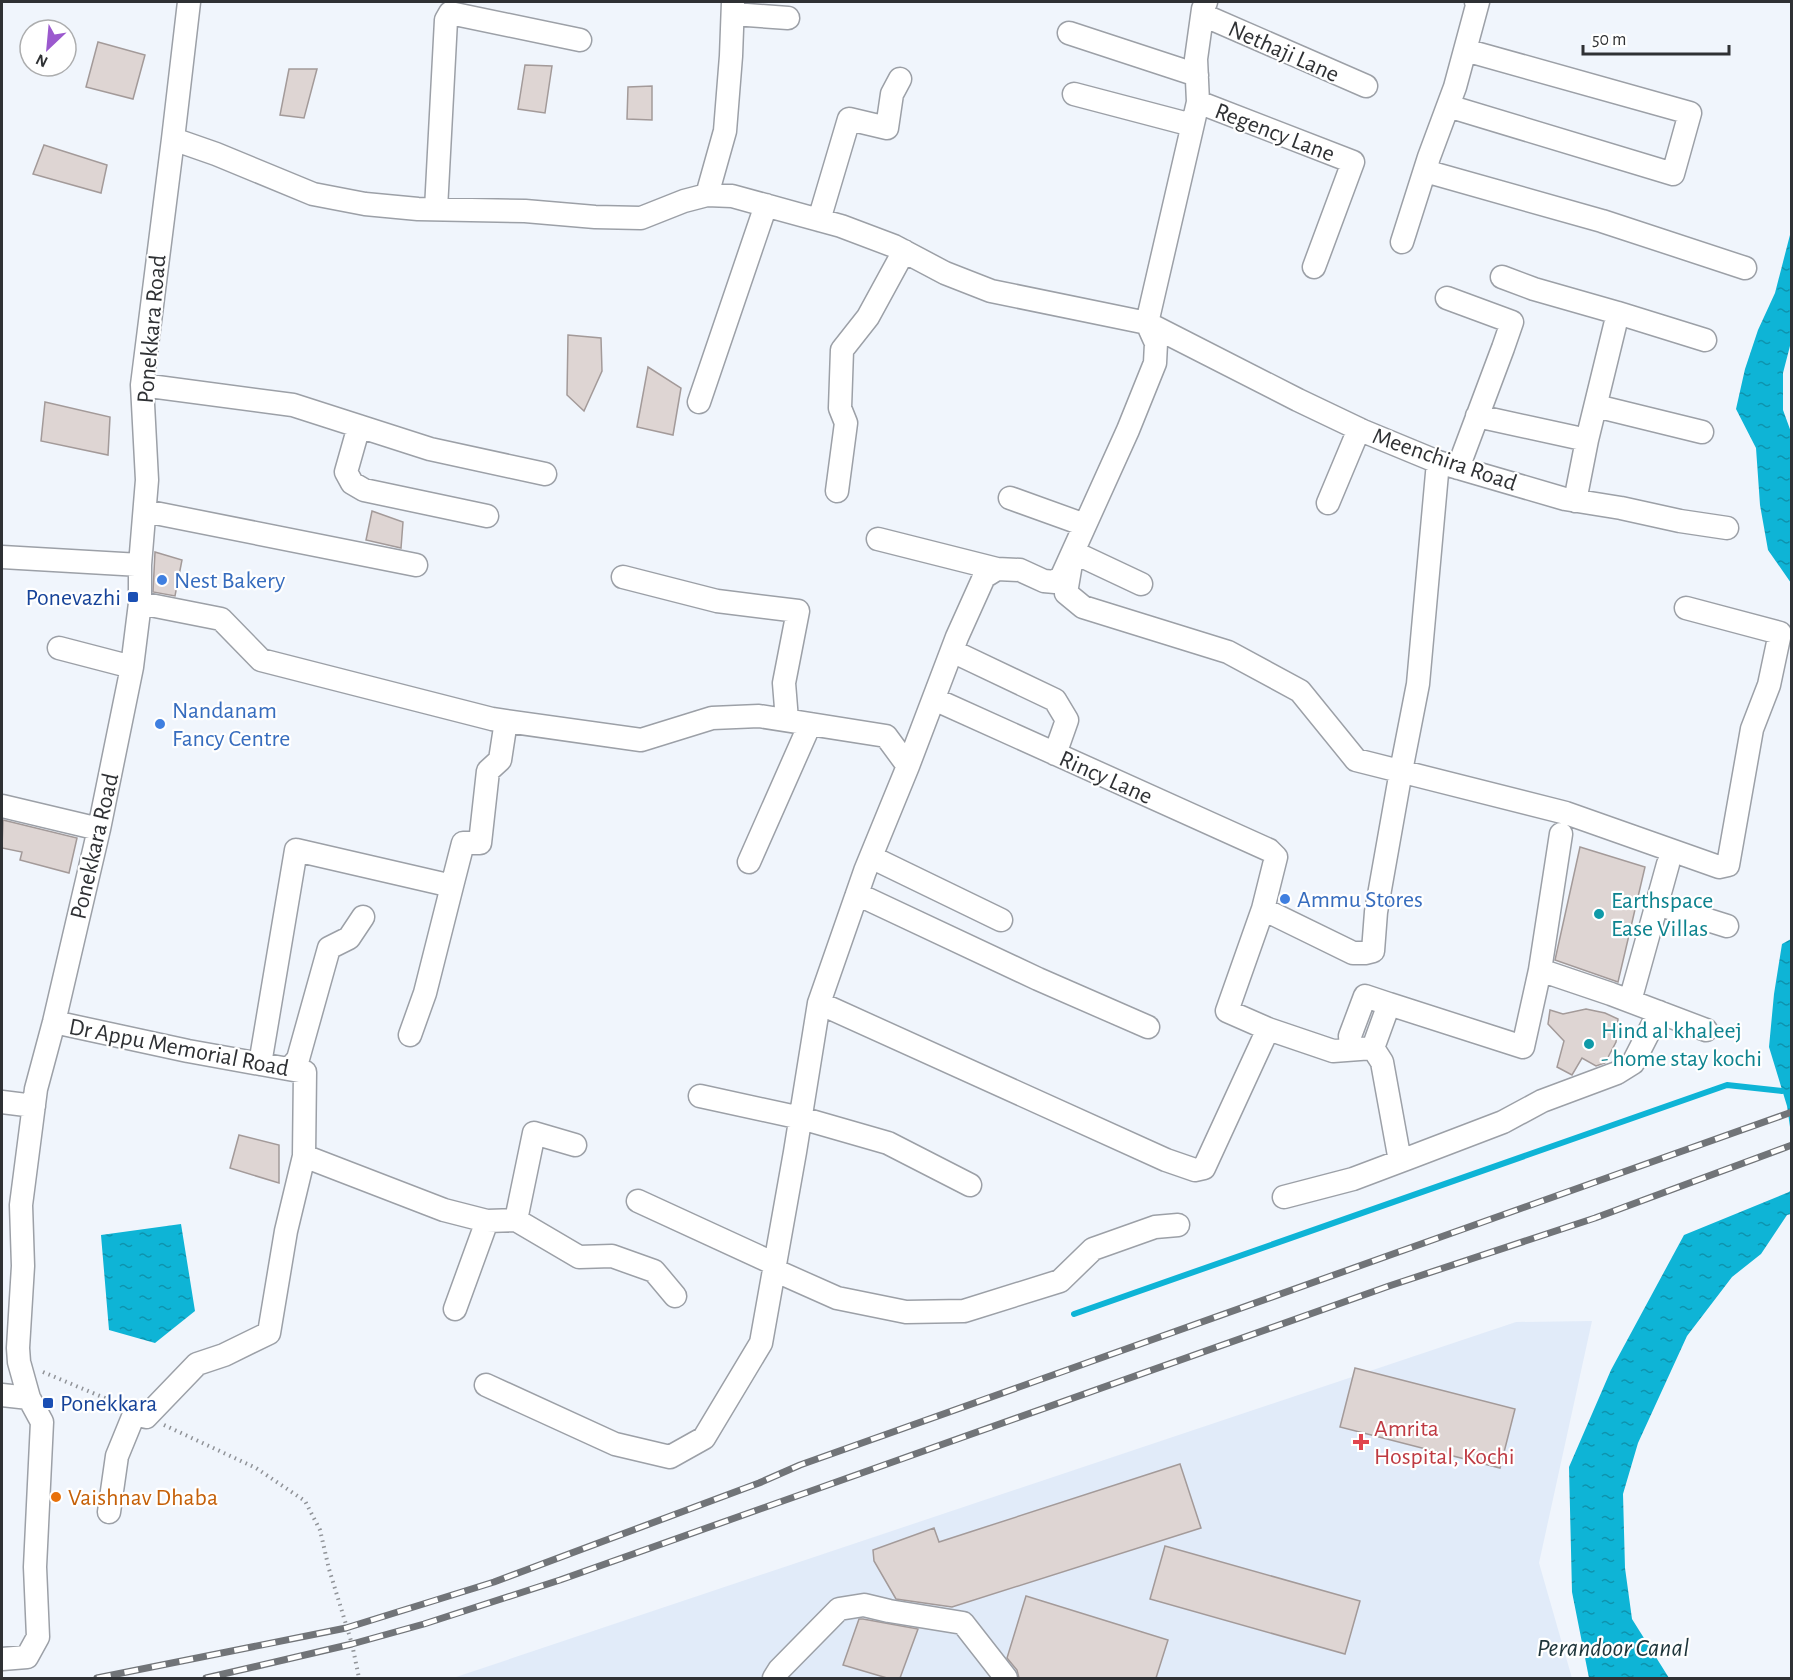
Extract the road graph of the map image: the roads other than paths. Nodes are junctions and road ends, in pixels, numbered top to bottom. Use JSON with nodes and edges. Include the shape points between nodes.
{"nodes":[{"id":1,"x":189,"y":2,"type":"edge"},
{"id":2,"x":1476,"y":2,"type":"edge"},
{"id":3,"x":733,"y":8,"type":"edge"},
{"id":4,"x":1204,"y":8,"type":"edge"},
{"id":5,"x":788,"y":18,"type":"dead end"},
{"id":6,"x":1069,"y":33,"type":"dead end"},
{"id":7,"x":580,"y":40,"type":"dead end"},
{"id":8,"x":1465,"y":50,"type":"junction"},
{"id":9,"x":1197,"y":75,"type":"junction"},
{"id":10,"x":900,"y":79,"type":"dead end"},
{"id":11,"x":1366,"y":86,"type":"dead end"},
{"id":12,"x":1074,"y":94,"type":"dead end"},
{"id":13,"x":1198,"y":102,"type":"junction"},
{"id":14,"x":1448,"y":106,"type":"junction"},
{"id":15,"x":1192,"y":125,"type":"junction"},
{"id":16,"x":173,"y":139,"type":"junction"},
{"id":17,"x":1425,"y":171,"type":"junction"},
{"id":18,"x":707,"y":195,"type":"junction"},
{"id":19,"x":766,"y":205,"type":"junction"},
{"id":20,"x":436,"y":209,"type":"junction"},
{"id":21,"x":819,"y":220,"type":"junction"},
{"id":22,"x":1402,"y":242,"type":"dead end"},
{"id":23,"x":904,"y":251,"type":"junction"},
{"id":24,"x":1314,"y":267,"type":"dead end"},
{"id":25,"x":1745,"y":268,"type":"dead end"},
{"id":26,"x":1502,"y":277,"type":"dead end"},
{"id":27,"x":1447,"y":298,"type":"dead end"},
{"id":28,"x":1618,"y":313,"type":"junction"},
{"id":29,"x":1148,"y":323,"type":"junction"},
{"id":30,"x":1705,"y":340,"type":"dead end"},
{"id":31,"x":142,"y":385,"type":"junction"},
{"id":32,"x":699,"y":402,"type":"dead end"},
{"id":33,"x":1596,"y":406,"type":"junction"},
{"id":34,"x":1478,"y":416,"type":"junction"},
{"id":35,"x":359,"y":426,"type":"junction"},
{"id":36,"x":1359,"y":429,"type":"junction"},
{"id":37,"x":1702,"y":432,"type":"dead end"},
{"id":38,"x":1587,"y":440,"type":"junction"},
{"id":39,"x":1448,"y":465,"type":"junction"},
{"id":40,"x":545,"y":474,"type":"dead end"},
{"id":41,"x":837,"y":491,"type":"dead end"},
{"id":42,"x":1010,"y":498,"type":"dead end"},
{"id":43,"x":1575,"y":501,"type":"junction"},
{"id":44,"x":1328,"y":503,"type":"dead end"},
{"id":45,"x":145,"y":511,"type":"junction"},
{"id":46,"x":487,"y":516,"type":"dead end"},
{"id":47,"x":1085,"y":525,"type":"junction"},
{"id":48,"x":1727,"y":528,"type":"dead end"},
{"id":49,"x":878,"y":539,"type":"dead end"},
{"id":50,"x":1073,"y":552,"type":"junction"},
{"id":51,"x":2,"y":557,"type":"edge"},
{"id":52,"x":140,"y":565,"type":"junction"},
{"id":53,"x":416,"y":566,"type":"dead end"},
{"id":54,"x":997,"y":569,"type":"junction"},
{"id":55,"x":623,"y":577,"type":"dead end"},
{"id":56,"x":1141,"y":584,"type":"dead end"},
{"id":57,"x":140,"y":603,"type":"junction"},
{"id":58,"x":1686,"y":608,"type":"dead end"},
{"id":59,"x":59,"y":648,"type":"dead end"},
{"id":60,"x":952,"y":651,"type":"junction"},
{"id":61,"x":132,"y":667,"type":"junction"},
{"id":62,"x":934,"y":699,"type":"junction"},
{"id":63,"x":787,"y":720,"type":"junction"},
{"id":64,"x":506,"y":721,"type":"junction"},
{"id":65,"x":810,"y":724,"type":"junction"},
{"id":66,"x":1055,"y":754,"type":"junction"},
{"id":67,"x":908,"y":766,"type":"junction"},
{"id":68,"x":1401,"y":771,"type":"junction"},
{"id":69,"x":2,"y":806,"type":"edge"},
{"id":70,"x":99,"y":829,"type":"junction"},
{"id":71,"x":1561,"y":834,"type":"dead end"},
{"id":72,"x":871,"y":857,"type":"junction"},
{"id":73,"x":748,"y":862,"type":"dead end"},
{"id":74,"x":1668,"y":864,"type":"dead end"},
{"id":75,"x":452,"y":886,"type":"junction"},
{"id":76,"x":857,"y":894,"type":"junction"},
{"id":77,"x":1657,"y":904,"type":"junction"},
{"id":78,"x":1263,"y":909,"type":"junction"},
{"id":79,"x":363,"y":917,"type":"dead end"},
{"id":80,"x":1001,"y":920,"type":"dead end"},
{"id":81,"x":1727,"y":926,"type":"dead end"},
{"id":82,"x":1540,"y":970,"type":"junction"},
{"id":83,"x":1630,"y":1001,"type":"junction"},
{"id":84,"x":819,"y":1003,"type":"junction"},
{"id":85,"x":1659,"y":1012,"type":"junction"},
{"id":86,"x":54,"y":1023,"type":"junction"},
{"id":87,"x":1148,"y":1027,"type":"dead end"},
{"id":88,"x":1268,"y":1029,"type":"junction"},
{"id":89,"x":1706,"y":1030,"type":"dead end"},
{"id":90,"x":410,"y":1035,"type":"dead end"},
{"id":91,"x":1362,"y":1048,"type":"junction"},
{"id":92,"x":260,"y":1064,"type":"junction"},
{"id":93,"x":297,"y":1071,"type":"junction"},
{"id":94,"x":699,"y":1096,"type":"dead end"},
{"id":95,"x":2,"y":1102,"type":"edge"},
{"id":96,"x":34,"y":1106,"type":"junction"},
{"id":97,"x":801,"y":1118,"type":"junction"},
{"id":98,"x":575,"y":1145,"type":"dead end"},
{"id":99,"x":304,"y":1156,"type":"junction"},
{"id":100,"x":1400,"y":1161,"type":"junction"},
{"id":101,"x":970,"y":1185,"type":"dead end"},
{"id":102,"x":1284,"y":1197,"type":"dead end"},
{"id":103,"x":638,"y":1201,"type":"dead end"},
{"id":104,"x":516,"y":1220,"type":"junction"},
{"id":105,"x":487,"y":1221,"type":"junction"},
{"id":106,"x":1178,"y":1225,"type":"dead end"},
{"id":107,"x":775,"y":1267,"type":"junction"},
{"id":108,"x":675,"y":1296,"type":"dead end"},
{"id":109,"x":455,"y":1309,"type":"dead end"},
{"id":110,"x":486,"y":1385,"type":"dead end"},
{"id":111,"x":2,"y":1395,"type":"edge"},
{"id":112,"x":29,"y":1398,"type":"junction"},
{"id":113,"x":109,"y":1512,"type":"dead end"},
{"id":114,"x":2,"y":1659,"type":"edge"},
{"id":115,"x":774,"y":1678,"type":"edge"},
{"id":116,"x":1006,"y":1678,"type":"edge"}],
"edges":[{"from":1,"to":16,"type":"street","name":"Ponekkara Road"},
{"from":2,"to":8,"type":"street"},
{"from":3,"to":5,"type":"street"},
{"from":3,"to":18,"type":"street","via":[[725,131]]},
{"from":4,"to":9,"type":"street"},
{"from":4,"to":11,"type":"street","name":"Nethaji Lane"},
{"from":6,"to":9,"type":"street"},
{"from":7,"to":20,"type":"street","via":[[450,13],[446,20]]},
{"from":8,"to":14,"type":"street"},
{"from":8,"to":14,"type":"street","via":[[1689,113],[1672,174]]},
{"from":9,"to":13,"type":"street"},
{"from":10,"to":21,"type":"street","via":[[892,94],[887,128],[849,119]]},
{"from":12,"to":15,"type":"street"},
{"from":13,"to":15,"type":"street"},
{"from":13,"to":24,"type":"street","name":"Regency Lane","via":[[1353,162]]},
{"from":14,"to":17,"type":"street"},
{"from":15,"to":29,"type":"street"},
{"from":16,"to":20,"type":"street","via":[[313,195],[365,204]]},
{"from":16,"to":31,"type":"street","name":"Ponekkara Road"},
{"from":17,"to":22,"type":"street"},
{"from":17,"to":25,"type":"street","via":[[1602,220]]},
{"from":18,"to":19,"type":"street","name":"Meenchira Road","via":[[732,196]]},
{"from":18,"to":20,"type":"street","via":[[641,218]]},
{"from":19,"to":21,"type":"street","name":"Meenchira Road"},
{"from":19,"to":32,"type":"street"},
{"from":21,"to":23,"type":"street","name":"Meenchira Road"},
{"from":23,"to":29,"type":"street","name":"Meenchira Road","via":[[991,291]]},
{"from":23,"to":41,"type":"street","via":[[868,317],[842,350],[840,408],[846,423]]},
{"from":26,"to":28,"type":"street"},
{"from":27,"to":34,"type":"street","via":[[1512,322]]},
{"from":28,"to":30,"type":"street"},
{"from":28,"to":33,"type":"street"},
{"from":29,"to":36,"type":"street","name":"Meenchira Road"},
{"from":29,"to":47,"type":"street","via":[[1156,343],[1155,363]]},
{"from":31,"to":35,"type":"street","via":[[293,405]]},
{"from":31,"to":45,"type":"street","name":"Ponekkara Road"},
{"from":33,"to":37,"type":"street"},
{"from":33,"to":38,"type":"street"},
{"from":34,"to":38,"type":"street"},
{"from":34,"to":39,"type":"street"},
{"from":35,"to":40,"type":"street","via":[[430,449]]},
{"from":35,"to":46,"type":"street","via":[[346,472],[352,483],[364,490]]},
{"from":36,"to":39,"type":"street","name":"Meenchira Road"},
{"from":36,"to":44,"type":"street"},
{"from":38,"to":43,"type":"street"},
{"from":39,"to":43,"type":"street","name":"Meenchira Road"},
{"from":39,"to":68,"type":"street","via":[[1418,684]]},
{"from":42,"to":47,"type":"street"},
{"from":43,"to":48,"type":"street","name":"Meenchira Road"},
{"from":45,"to":52,"type":"street","name":"Ponekkara Road"},
{"from":45,"to":53,"type":"street"},
{"from":47,"to":50,"type":"street"},
{"from":49,"to":54,"type":"street"},
{"from":50,"to":54,"type":"street","via":[[1055,582],[1020,570]]},
{"from":50,"to":56,"type":"street"},
{"from":50,"to":68,"type":"street","via":[[1066,593],[1083,607],[1228,652],[1300,691],[1356,760]]},
{"from":51,"to":52,"type":"street"},
{"from":52,"to":57,"type":"street","name":"Ponekkara Road"},
{"from":54,"to":60,"type":"street","via":[[984,577]]},
{"from":55,"to":63,"type":"street","via":[[717,601],[798,611],[784,682]]},
{"from":57,"to":61,"type":"street","name":"Ponekkara Road"},
{"from":57,"to":64,"type":"street","via":[[221,619],[261,660]]},
{"from":58,"to":68,"type":"street","via":[[1780,633],[1769,685],[1752,729],[1728,865],[1719,867],[1566,813]]},
{"from":59,"to":61,"type":"street"},
{"from":60,"to":62,"type":"street"},
{"from":60,"to":66,"type":"street","via":[[1054,699],[1067,720]]},
{"from":61,"to":70,"type":"street","name":"Ponekkara Road"},
{"from":62,"to":66,"type":"street","name":"Rincy Lane"},
{"from":62,"to":67,"type":"street"},
{"from":63,"to":64,"type":"street","via":[[759,716],[712,718],[642,740]]},
{"from":63,"to":65,"type":"street"},
{"from":64,"to":75,"type":"street","via":[[500,760],[488,771],[480,843],[463,843]]},
{"from":65,"to":67,"type":"street","via":[[886,736]]},
{"from":65,"to":73,"type":"street"},
{"from":66,"to":78,"type":"street","name":"Rincy Lane","via":[[1269,850],[1276,857]]},
{"from":67,"to":72,"type":"street"},
{"from":68,"to":78,"type":"street","via":[[1376,912],[1373,951],[1353,953]]},
{"from":69,"to":70,"type":"street"},
{"from":70,"to":86,"type":"street","name":"Ponekkara Road"},
{"from":71,"to":82,"type":"street"},
{"from":72,"to":76,"type":"street"},
{"from":72,"to":80,"type":"street"},
{"from":74,"to":77,"type":"street"},
{"from":75,"to":90,"type":"street","via":[[425,993]]},
{"from":75,"to":92,"type":"street","via":[[296,850]]},
{"from":76,"to":84,"type":"street"},
{"from":76,"to":87,"type":"street"},
{"from":77,"to":81,"type":"street"},
{"from":77,"to":83,"type":"street"},
{"from":78,"to":88,"type":"street","via":[[1227,1011]]},
{"from":79,"to":93,"type":"street","via":[[349,938],[329,948]]},
{"from":82,"to":83,"type":"street"},
{"from":82,"to":91,"type":"street","via":[[1523,1047],[1389,1004]]},
{"from":83,"to":85,"type":"street"},
{"from":84,"to":88,"type":"street","via":[[1195,1170],[1204,1168]]},
{"from":84,"to":97,"type":"street"},
{"from":85,"to":89,"type":"street"},
{"from":85,"to":100,"type":"street","via":[[1633,1063],[1617,1073]]},
{"from":86,"to":92,"type":"street","name":"Dr Appu Memorial Road"},
{"from":86,"to":96,"type":"street","name":"Ponekkara Road"},
{"from":88,"to":91,"type":"street","via":[[1333,1051]]},
{"from":91,"to":100,"type":"street","via":[[1382,1062]]},
{"from":92,"to":93,"type":"street","name":"Dr Appu Memorial Road"},
{"from":93,"to":99,"type":"street"},
{"from":94,"to":97,"type":"street"},
{"from":95,"to":96,"type":"street"},
{"from":96,"to":112,"type":"street","name":"Ponekkara Road","via":[[21,1205],[24,1266],[18,1348]]},
{"from":97,"to":101,"type":"street","via":[[888,1143]]},
{"from":97,"to":107,"type":"street"},
{"from":98,"to":104,"type":"street","via":[[534,1133]]},
{"from":99,"to":105,"type":"street","via":[[444,1210]]},
{"from":99,"to":113,"type":"street","via":[[286,1231],[270,1333],[197,1364],[140,1414],[117,1456]]},
{"from":100,"to":102,"type":"street","via":[[1353,1179]]},
{"from":103,"to":107,"type":"street"},
{"from":104,"to":105,"type":"street"},
{"from":104,"to":108,"type":"street","via":[[579,1257],[612,1256],[654,1271]]},
{"from":105,"to":109,"type":"street"},
{"from":106,"to":107,"type":"street","via":[[1155,1227],[1093,1249],[1060,1281],[964,1311],[906,1312],[837,1298]]},
{"from":107,"to":110,"type":"street","via":[[761,1343],[704,1438],[670,1456],[615,1444]]},
{"from":111,"to":112,"type":"street"},
{"from":112,"to":114,"type":"street","name":"Ponekkara Road","via":[[42,1422],[35,1567],[38,1636],[27,1657]]},
{"from":115,"to":116,"type":"street","via":[[839,1609],[864,1605],[963,1623]]}]}
